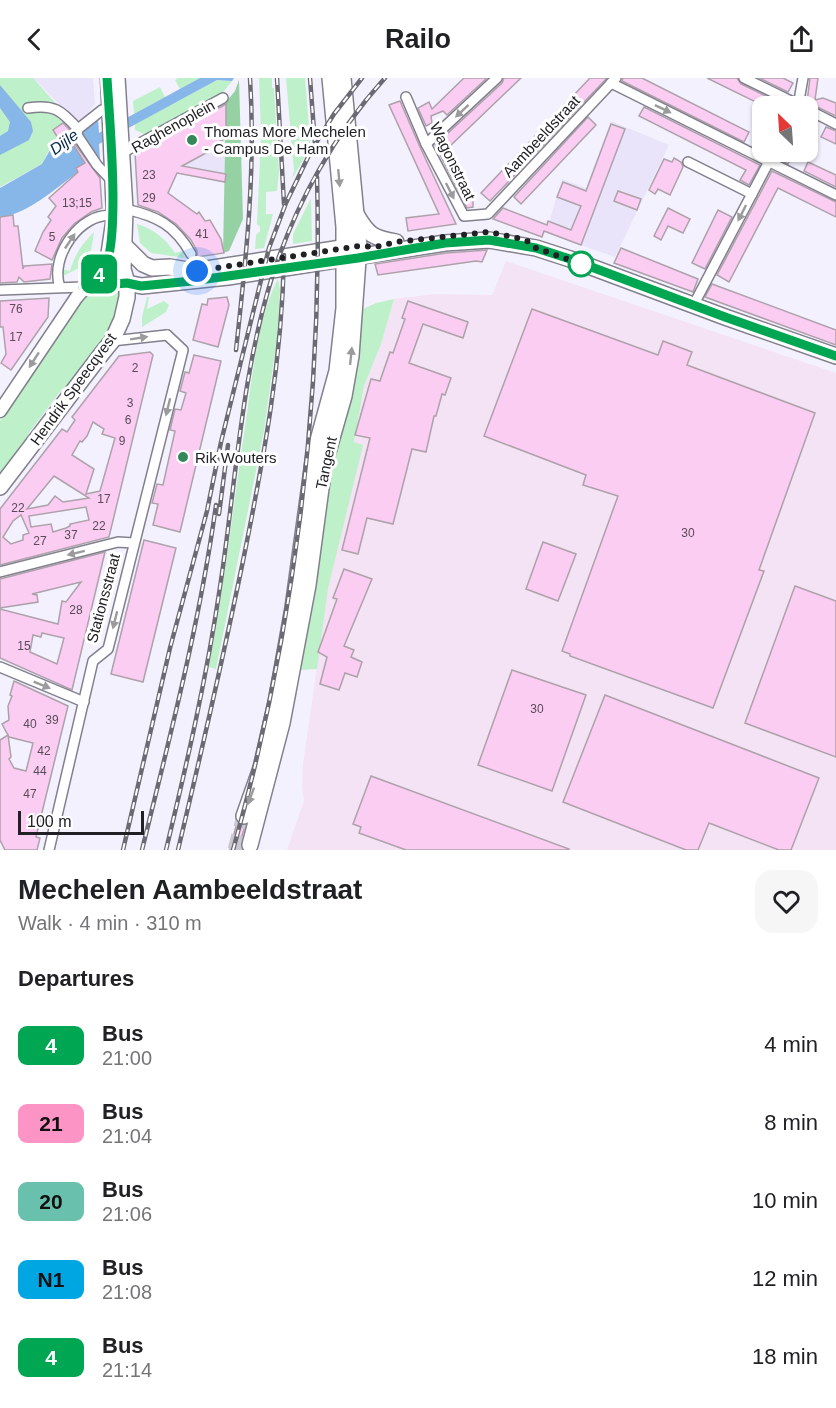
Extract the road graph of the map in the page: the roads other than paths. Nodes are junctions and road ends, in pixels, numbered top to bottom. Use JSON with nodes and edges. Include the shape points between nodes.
{"nodes":[{"id":1,"x":107,"y":78,"type":"edge"},
{"id":2,"x":117,"y":78,"type":"edge"},
{"id":3,"x":330,"y":78,"type":"edge"},
{"id":4,"x":344,"y":78,"type":"edge"},
{"id":5,"x":497,"y":78,"type":"edge"},
{"id":6,"x":744,"y":78,"type":"edge"},
{"id":7,"x":802,"y":78,"type":"edge"},
{"id":8,"x":614,"y":80,"type":"edge"},
{"id":9,"x":779,"y":96,"type":"edge"},
{"id":10,"x":801,"y":96,"type":"edge"},
{"id":11,"x":405,"y":97,"type":"dead end"},
{"id":12,"x":223,"y":98,"type":"dead end"},
{"id":13,"x":28,"y":108,"type":"dead end"},
{"id":14,"x":106,"y":113,"type":"junction"},
{"id":15,"x":818,"y":115,"type":"edge"},
{"id":16,"x":836,"y":124,"type":"edge"},
{"id":17,"x":78,"y":129,"type":"junction"},
{"id":18,"x":426,"y":144,"type":"junction"},
{"id":19,"x":752,"y":152,"type":"edge"},
{"id":20,"x":119,"y":153,"type":"junction"},
{"id":21,"x":688,"y":162,"type":"dead end"},
{"id":22,"x":768,"y":162,"type":"edge"},
{"id":23,"x":771,"y":162,"type":"edge"},
{"id":24,"x":112,"y":181,"type":"junction"},
{"id":25,"x":752,"y":194,"type":"junction"},
{"id":26,"x":836,"y":195,"type":"edge"},
{"id":27,"x":119,"y":213,"type":"junction"},
{"id":28,"x":356,"y":214,"type":"junction"},
{"id":29,"x":488,"y":214,"type":"joint"},
{"id":30,"x":396,"y":242,"type":"junction"},
{"id":31,"x":125,"y":246,"type":"junction"},
{"id":32,"x":536,"y":248,"type":"junction"},
{"id":33,"x":351,"y":253,"type":"junction"},
{"id":34,"x":191,"y":254,"type":"dead end"},
{"id":35,"x":193,"y":271,"type":"junction"},
{"id":36,"x":127,"y":283,"type":"junction"},
{"id":37,"x":60,"y":287,"type":"junction"},
{"id":38,"x":80,"y":287,"type":"junction"},
{"id":39,"x":0,"y":290,"type":"edge"},
{"id":40,"x":693,"y":306,"type":"junction"},
{"id":41,"x":725,"y":317,"type":"junction"},
{"id":42,"x":167,"y":335,"type":"junction"},
{"id":43,"x":112,"y":341,"type":"junction"},
{"id":44,"x":165,"y":345,"type":"dead end"},
{"id":45,"x":836,"y":356,"type":"edge"},
{"id":46,"x":836,"y":364,"type":"edge"},
{"id":47,"x":0,"y":411,"type":"edge"},
{"id":48,"x":0,"y":487,"type":"edge"},
{"id":49,"x":134,"y":543,"type":"junction"},
{"id":50,"x":0,"y":572,"type":"edge"},
{"id":51,"x":0,"y":667,"type":"edge"},
{"id":52,"x":84,"y":702,"type":"junction"},
{"id":53,"x":244,"y":816,"type":"tunnel mouth"},
{"id":54,"x":250,"y":845,"type":"dead end"},
{"id":55,"x":49,"y":850,"type":"edge"}],
"edges":[{"from":1,"to":14,"type":"street"},
{"from":2,"to":20,"type":"main road"},
{"from":3,"to":33,"type":"main road","name":"Tangent","one_way":true,"via":[[344,227]]},
{"from":4,"to":28,"type":"main road","name":"Tangent"},
{"from":5,"to":18,"type":"street","one_way":true},
{"from":6,"to":9,"type":"street"},
{"from":7,"to":10,"type":"street"},
{"from":8,"to":19,"type":"street","one_way":true},
{"from":8,"to":29,"type":"street","name":"Aambeeldstraat"},
{"from":11,"to":18,"type":"street","name":"Wagonstraat"},
{"from":12,"to":20,"type":"street","name":"Raghenoplein"},
{"from":13,"to":17,"type":"street","via":[[44,105],[56,109]]},
{"from":14,"to":17,"type":"street"},
{"from":14,"to":20,"type":"street"},
{"from":15,"to":16,"type":"street"},
{"from":17,"to":24,"type":"street","via":[[77,135],[96,165]]},
{"from":18,"to":29,"type":"street","name":"Wagonstraat","one_way":true,"via":[[464,216]]},
{"from":20,"to":24,"type":"street","name":"Raghenoplein"},
{"from":20,"to":27,"type":"main road","name":"Raghenoplein"},
{"from":21,"to":25,"type":"street"},
{"from":22,"to":25,"type":"street"},
{"from":23,"to":26,"type":"street"},
{"from":24,"to":27,"type":"street","name":"Raghenoplein"},
{"from":25,"to":40,"type":"street","one_way":true},
{"from":27,"to":31,"type":"main road","name":"Raghenoplein"},
{"from":27,"to":34,"type":"street","via":[[141,212],[164,223],[177,232]]},
{"from":37,"to":27,"type":"street","one_way":true,"via":[[59,263],[75,233],[88,223]]},
{"from":27,"to":38,"type":"street","name":"Raghenoplein","via":[[104,269]]},
{"from":28,"to":30,"type":"main road","via":[[376,238]]},
{"from":28,"to":33,"type":"main road","name":"Tangent"},
{"from":30,"to":32,"type":"main road","via":[[489,232],[526,240]]},
{"from":30,"to":33,"type":"main road"},
{"from":31,"to":35,"type":"main road","via":[[142,264],[152,268]]},
{"from":31,"to":36,"type":"main road","name":"Raghenoplein","via":[[123,269]]},
{"from":32,"to":33,"type":"main road","via":[[475,240]]},
{"from":32,"to":40,"type":"main road"},
{"from":33,"to":35,"type":"main road"},
{"from":33,"to":36,"type":"main road","via":[[185,282],[141,286]]},
{"from":33,"to":53,"type":"main road","name":"Tangent","one_way":true,"via":[[337,372],[314,455],[276,703],[261,768]]},
{"from":54,"to":33,"type":"main road","name":"Tangent","one_way":true,"via":[[282,723],[308,585],[324,466],[347,379],[355,309]]},
{"from":35,"to":36,"type":"main road"},
{"from":36,"to":38,"type":"street"},
{"from":36,"to":43,"type":"main road","name":"Hendrik Speecqvest","via":[[122,319]]},
{"from":37,"to":38,"type":"street"},
{"from":37,"to":39,"type":"street"},
{"from":38,"to":47,"type":"street","one_way":true},
{"from":40,"to":41,"type":"main road"},
{"from":41,"to":45,"type":"main road"},
{"from":41,"to":46,"type":"main road","via":[[747,331]]},
{"from":43,"to":42,"type":"street","one_way":true},
{"from":42,"to":44,"type":"street"},
{"from":42,"to":49,"type":"street","name":"Stationsstraat","one_way":true,"via":[[183,350]]},
{"from":43,"to":48,"type":"main road","name":"Hendrik Speecqvest"},
{"from":49,"to":50,"type":"street","one_way":true,"via":[[118,542]]},
{"from":49,"to":52,"type":"street","name":"Stationsstraat","one_way":true,"via":[[108,649],[93,661]]},
{"from":51,"to":52,"type":"street","one_way":true},
{"from":52,"to":55,"type":"street","name":"Stationsstraat"}]}
